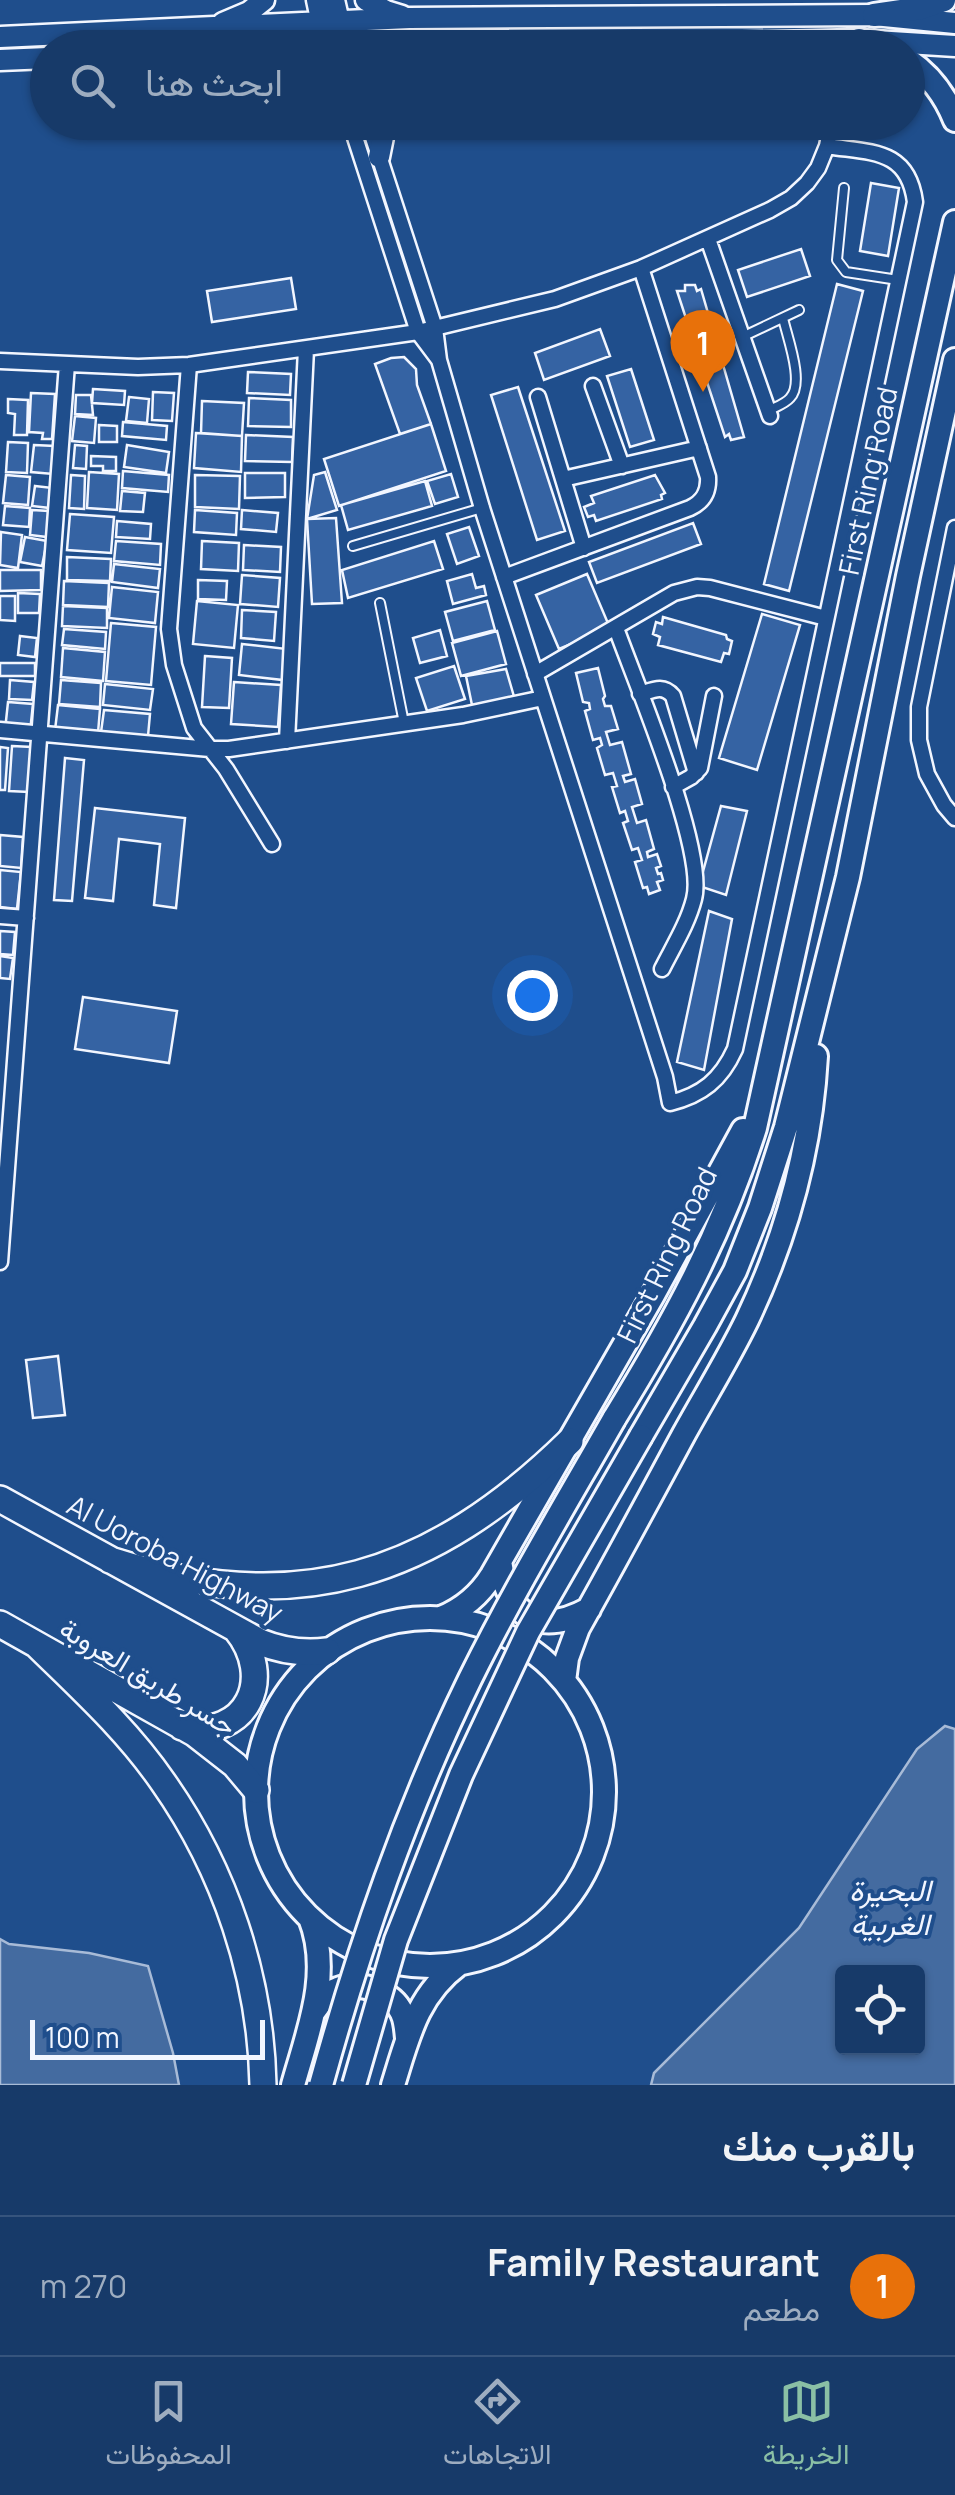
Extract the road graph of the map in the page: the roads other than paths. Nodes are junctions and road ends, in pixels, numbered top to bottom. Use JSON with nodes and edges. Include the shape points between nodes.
{"nodes":[{"id":1,"x":264,"y":0,"type":"edge"},
{"id":2,"x":316,"y":0,"type":"edge"},
{"id":3,"x":334,"y":0,"type":"edge"},
{"id":4,"x":366,"y":0,"type":"edge"},
{"id":5,"x":944,"y":0,"type":"edge"},
{"id":6,"x":874,"y":15,"type":"junction"},
{"id":7,"x":409,"y":18,"type":"junction"},
{"id":8,"x":329,"y":22,"type":"junction"},
{"id":9,"x":955,"y":23,"type":"edge"},
{"id":10,"x":203,"y":28,"type":"junction"},
{"id":11,"x":158,"y":30,"type":"edge"},
{"id":12,"x":328,"y":30,"type":"edge"},
{"id":13,"x":334,"y":30,"type":"edge"},
{"id":14,"x":30,"y":36,"type":"edge"},
{"id":15,"x":0,"y":37,"type":"edge"},
{"id":16,"x":925,"y":45,"type":"edge"},
{"id":17,"x":955,"y":46,"type":"edge"},
{"id":18,"x":30,"y":59,"type":"edge"},
{"id":19,"x":0,"y":60,"type":"edge"},
{"id":20,"x":925,"y":74,"type":"edge"},
{"id":21,"x":955,"y":120,"type":"edge"},
{"id":22,"x":356,"y":140,"type":"edge"},
{"id":23,"x":374,"y":140,"type":"edge"},
{"id":24,"x":382,"y":140,"type":"edge"},
{"id":25,"x":828,"y":140,"type":"edge"},
{"id":26,"x":827,"y":146,"type":"junction"},
{"id":27,"x":379,"y":157,"type":"junction"},
{"id":28,"x":844,"y":188,"type":"dead end"},
{"id":29,"x":955,"y":222,"type":"edge"},
{"id":30,"x":708,"y":239,"type":"junction"},
{"id":31,"x":641,"y":268,"type":"junction"},
{"id":32,"x":898,"y":280,"type":"junction"},
{"id":33,"x":799,"y":310,"type":"dead end"},
{"id":34,"x":783,"y":318,"type":"junction"},
{"id":35,"x":435,"y":328,"type":"junction"},
{"id":36,"x":418,"y":332,"type":"junction"},
{"id":37,"x":742,"y":337,"type":"junction"},
{"id":38,"x":306,"y":348,"type":"junction"},
{"id":39,"x":438,"y":360,"type":"junction"},
{"id":40,"x":955,"y":360,"type":"edge"},
{"id":41,"x":0,"y":361,"type":"edge"},
{"id":42,"x":68,"y":364,"type":"junction"},
{"id":43,"x":189,"y":365,"type":"junction"},
{"id":44,"x":593,"y":386,"type":"dead end"},
{"id":45,"x":538,"y":397,"type":"dead end"},
{"id":46,"x":769,"y":414,"type":"joint"},
{"id":47,"x":699,"y":448,"type":"junction"},
{"id":48,"x":622,"y":466,"type":"junction"},
{"id":49,"x":563,"y":479,"type":"junction"},
{"id":50,"x":482,"y":508,"type":"junction"},
{"id":51,"x":955,"y":528,"type":"edge"},
{"id":52,"x":352,"y":546,"type":"dead end"},
{"id":53,"x":584,"y":548,"type":"junction"},
{"id":54,"x":952,"y":554,"type":"edge"},
{"id":55,"x":504,"y":577,"type":"junction"},
{"id":56,"x":380,"y":603,"type":"dead end"},
{"id":57,"x":826,"y":618,"type":"junction"},
{"id":58,"x":616,"y":628,"type":"junction"},
{"id":59,"x":536,"y":674,"type":"junction"},
{"id":60,"x":640,"y":694,"type":"junction"},
{"id":61,"x":714,"y":696,"type":"dead end"},
{"id":62,"x":543,"y":698,"type":"junction"},
{"id":63,"x":404,"y":723,"type":"junction"},
{"id":64,"x":0,"y":730,"type":"edge"},
{"id":65,"x":40,"y":734,"type":"junction"},
{"id":66,"x":288,"y":741,"type":"junction"},
{"id":67,"x":210,"y":749,"type":"junction"},
{"id":68,"x":696,"y":773,"type":"junction"},
{"id":69,"x":673,"y":787,"type":"junction"},
{"id":70,"x":955,"y":818,"type":"edge"},
{"id":71,"x":272,"y":844,"type":"dead end"},
{"id":72,"x":0,"y":916,"type":"edge"},
{"id":73,"x":26,"y":918,"type":"junction"},
{"id":74,"x":662,"y":970,"type":"dead end"},
{"id":75,"x":0,"y":1002,"type":"edge"},
{"id":76,"x":20,"y":1004,"type":"junction"},
{"id":77,"x":817,"y":1008,"type":"junction"},
{"id":78,"x":6,"y":1092,"type":"edge"},
{"id":79,"x":764,"y":1092,"type":"junction"},
{"id":80,"x":4,"y":1166,"type":"edge"},
{"id":81,"x":1,"y":1242,"type":"edge"},
{"id":82,"x":0,"y":1262,"type":"edge"},
{"id":83,"x":570,"y":1441,"type":"junction"},
{"id":84,"x":0,"y":1499,"type":"edge"},
{"id":85,"x":110,"y":1560,"type":"junction"},
{"id":86,"x":500,"y":1561,"type":"junction"},
{"id":87,"x":588,"y":1609,"type":"junction"},
{"id":88,"x":441,"y":1618,"type":"junction"},
{"id":89,"x":0,"y":1624,"type":"edge"},
{"id":90,"x":236,"y":1628,"type":"junction"},
{"id":91,"x":38,"y":1646,"type":"junction"},
{"id":92,"x":326,"y":1651,"type":"junction"},
{"id":93,"x":564,"y":1681,"type":"junction"},
{"id":94,"x":182,"y":1727,"type":"junction"},
{"id":95,"x":256,"y":1790,"type":"junction"},
{"id":96,"x":310,"y":1918,"type":"junction"},
{"id":97,"x":460,"y":1964,"type":"junction"},
{"id":98,"x":312,"y":2012,"type":"junction"},
{"id":99,"x":408,"y":2041,"type":"junction"},
{"id":100,"x":262,"y":2085,"type":"edge"},
{"id":101,"x":293,"y":2085,"type":"edge"},
{"id":102,"x":321,"y":2085,"type":"edge"},
{"id":103,"x":354,"y":2085,"type":"edge"},
{"id":104,"x":393,"y":2085,"type":"edge"}],
"edges":[{"from":1,"to":10,"type":"main road"},
{"from":2,"to":8,"type":"main road"},
{"from":3,"to":8,"type":"main road"},
{"from":4,"to":7,"type":"main road"},
{"from":5,"to":6,"type":"main road"},
{"from":6,"to":7,"type":"main road"},
{"from":6,"to":9,"type":"main road"},
{"from":7,"to":8,"type":"main road"},
{"from":8,"to":10,"type":"main road"},
{"from":8,"to":12,"type":"main road"},
{"from":8,"to":13,"type":"main road"},
{"from":10,"to":11,"type":"main road"},
{"from":14,"to":15,"type":"main road"},
{"from":16,"to":17,"type":"main road"},
{"from":18,"to":19,"type":"main road"},
{"from":20,"to":21,"type":"main road"},
{"from":22,"to":36,"type":"street"},
{"from":23,"to":27,"type":"street"},
{"from":24,"to":27,"type":"main road"},
{"from":25,"to":26,"type":"street"},
{"from":26,"to":30,"type":"street","via":[[792,198]]},
{"from":26,"to":32,"type":"street","via":[[882,154],[910,179],[914,202]]},
{"from":27,"to":35,"type":"street"},
{"from":28,"to":32,"type":"lane","via":[[840,266]]},
{"from":29,"to":79,"type":"main road","name":"First Ring Road"},
{"from":30,"to":31,"type":"street"},
{"from":30,"to":37,"type":"street"},
{"from":31,"to":35,"type":"street"},
{"from":31,"to":47,"type":"street"},
{"from":32,"to":57,"type":"street"},
{"from":33,"to":34,"type":"lane"},
{"from":34,"to":37,"type":"lane"},
{"from":34,"to":46,"type":"lane","via":[[796,388]]},
{"from":35,"to":36,"type":"street"},
{"from":35,"to":39,"type":"street"},
{"from":36,"to":38,"type":"street"},
{"from":36,"to":39,"type":"street"},
{"from":37,"to":46,"type":"street"},
{"from":38,"to":43,"type":"street"},
{"from":38,"to":66,"type":"street"},
{"from":39,"to":50,"type":"street"},
{"from":40,"to":77,"type":"main road"},
{"from":41,"to":42,"type":"street"},
{"from":42,"to":43,"type":"street"},
{"from":42,"to":65,"type":"street"},
{"from":43,"to":67,"type":"street","via":[[170,638],[191,720]]},
{"from":44,"to":48,"type":"street"},
{"from":45,"to":49,"type":"street"},
{"from":47,"to":48,"type":"street"},
{"from":47,"to":53,"type":"street","via":[[709,485],[703,500]]},
{"from":48,"to":49,"type":"street"},
{"from":49,"to":53,"type":"street"},
{"from":50,"to":52,"type":"lane"},
{"from":50,"to":55,"type":"street"},
{"from":51,"to":54,"type":"street"},
{"from":53,"to":55,"type":"street"},
{"from":54,"to":70,"type":"street","via":[[919,707],[919,740],[927,774]]},
{"from":55,"to":59,"type":"street"},
{"from":56,"to":63,"type":"lane"},
{"from":57,"to":58,"type":"street","via":[[697,587],[674,593]]},
{"from":57,"to":62,"type":"street","via":[[735,1050],[717,1079],[689,1099],[670,1104]]},
{"from":58,"to":59,"type":"street"},
{"from":58,"to":60,"type":"street"},
{"from":59,"to":62,"type":"street"},
{"from":60,"to":68,"type":"street","via":[[658,688],[674,696]]},
{"from":60,"to":69,"type":"street"},
{"from":61,"to":68,"type":"street"},
{"from":62,"to":63,"type":"street"},
{"from":63,"to":66,"type":"street"},
{"from":64,"to":65,"type":"street"},
{"from":65,"to":67,"type":"street"},
{"from":65,"to":73,"type":"street"},
{"from":66,"to":67,"type":"street"},
{"from":67,"to":71,"type":"street"},
{"from":68,"to":69,"type":"street"},
{"from":69,"to":74,"type":"street","via":[[696,880]]},
{"from":72,"to":73,"type":"street"},
{"from":73,"to":76,"type":"street"},
{"from":75,"to":76,"type":"street"},
{"from":76,"to":78,"type":"street"},
{"from":77,"to":87,"type":"main road","via":[[806,1135],[770,1266],[747,1321]]},
{"from":77,"to":103,"type":"main road","bridge":true,"via":[[748,1240],[721,1299],[521,1646],[460,1774],[396,1940]]},
{"from":78,"to":80,"type":"street"},
{"from":79,"to":83,"type":"main road"},
{"from":79,"to":102,"type":"main road","name":"First Ring Road","bridge":true,"via":[[710,1248],[507,1608],[441,1742],[370,1918]]},
{"from":80,"to":81,"type":"street"},
{"from":81,"to":82,"type":"street"},
{"from":83,"to":85,"type":"highway","via":[[470,1524],[369,1571],[252,1587],[186,1580]]},
{"from":83,"to":86,"type":"main road"},
{"from":84,"to":85,"type":"highway","name":"Al Uoroba Highway"},
{"from":85,"to":90,"type":"highway","name":"Al Uoroba Highway"},
{"from":86,"to":87,"type":"main road","via":[[508,1595],[527,1615],[554,1622]]},
{"from":86,"to":88,"type":"main road","via":[[475,1597]]},
{"from":87,"to":93,"type":"main road","via":[[570,1646]]},
{"from":88,"to":92,"type":"main road","via":[[381,1625]]},
{"from":88,"to":93,"type":"main road","via":[[509,1637]]},
{"from":89,"to":91,"type":"highway","name":"جسر طريق العروبة"},
{"from":90,"to":92,"type":"highway","name":"Al Uoroba Highway","via":[[284,1650]]},
{"from":90,"to":94,"type":"highway","via":[[256,1669],[249,1700],[218,1726]]},
{"from":91,"to":94,"type":"highway","name":"جسر طريق العروبة"},
{"from":91,"to":100,"type":"highway","via":[[138,1749],[204,1850],[250,1976]]},
{"from":92,"to":95,"type":"main road","via":[[274,1712]]},
{"from":93,"to":97,"type":"main road","via":[[586,1716],[602,1764],[603,1814],[594,1853],[575,1889],[541,1926],[498,1953]]},
{"from":94,"to":95,"type":"highway","name":"جسر طريق العروبة","via":[[222,1754]]},
{"from":95,"to":96,"type":"main road","via":[[266,1850]]},
{"from":96,"to":97,"type":"main road","via":[[380,1958],[419,1966]]},
{"from":96,"to":98,"type":"main road","via":[[320,1963]]},
{"from":97,"to":99,"type":"main road","via":[[422,2002]]},
{"from":98,"to":99,"type":"main road","via":[[340,1988],[376,1991],[402,2011]]},
{"from":98,"to":101,"type":"main road"},
{"from":99,"to":104,"type":"main road"}]}
